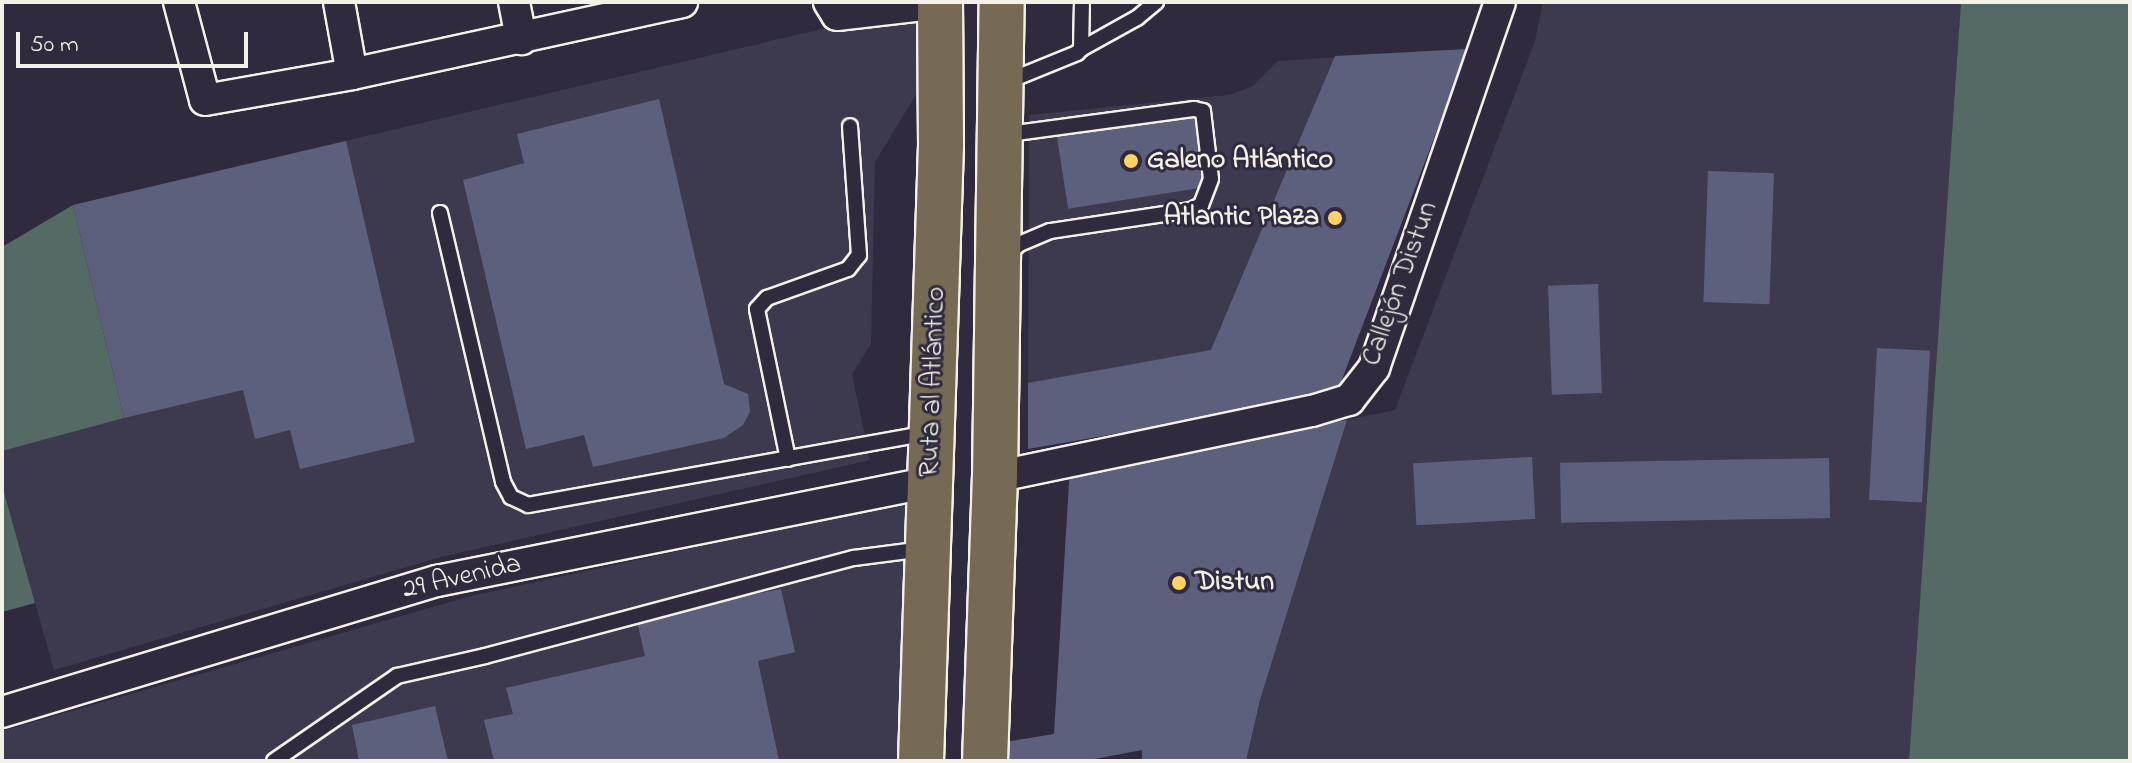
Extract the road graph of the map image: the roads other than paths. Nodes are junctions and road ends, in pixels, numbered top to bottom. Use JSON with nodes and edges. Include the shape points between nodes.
{"nodes":[{"id":1,"x":179,"y":2,"type":"edge"},
{"id":2,"x":339,"y":2,"type":"edge"},
{"id":3,"x":514,"y":2,"type":"edge"},
{"id":4,"x":682,"y":2,"type":"edge"},
{"id":5,"x":829,"y":2,"type":"edge"},
{"id":6,"x":1002,"y":2,"type":"edge"},
{"id":7,"x":1082,"y":2,"type":"edge"},
{"id":8,"x":1156,"y":2,"type":"edge"},
{"id":9,"x":1500,"y":2,"type":"edge"},
{"id":10,"x":940,"y":3,"type":"edge"},
{"id":11,"x":521,"y":39,"type":"junction"},
{"id":12,"x":1081,"y":49,"type":"junction"},
{"id":13,"x":352,"y":74,"type":"junction"},
{"id":14,"x":999,"y":100,"type":"junction"},
{"id":15,"x":850,"y":126,"type":"dead end"},
{"id":16,"x":440,"y":213,"type":"dead end"},
{"id":17,"x":997,"y":276,"type":"junction"},
{"id":18,"x":932,"y":433,"type":"junction"},
{"id":19,"x":788,"y":459,"type":"junction"},
{"id":20,"x":995,"y":477,"type":"junction"},
{"id":21,"x":931,"y":482,"type":"junction"},
{"id":22,"x":928,"y":549,"type":"junction"},
{"id":23,"x":2,"y":712,"type":"edge"},
{"id":24,"x":274,"y":761,"type":"edge"},
{"id":25,"x":921,"y":761,"type":"edge"},
{"id":26,"x":985,"y":761,"type":"edge"}],
"edges":[{"from":1,"to":13,"type":"street","via":[[205,100]]},
{"from":2,"to":13,"type":"street"},
{"from":3,"to":11,"type":"street"},
{"from":4,"to":11,"type":"street"},
{"from":5,"to":10,"type":"street","via":[[837,15]]},
{"from":6,"to":14,"type":"highway"},
{"from":7,"to":12,"type":"lane"},
{"from":8,"to":12,"type":"lane"},
{"from":9,"to":20,"type":"street","name":"Callejón Distun","via":[[1374,368],[1349,400]]},
{"from":10,"to":18,"type":"highway","name":"Ruta al Atlántico"},
{"from":11,"to":13,"type":"street"},
{"from":12,"to":14,"type":"lane"},
{"from":14,"to":17,"type":"highway"},
{"from":14,"to":17,"type":"lane","via":[[1016,133],[1203,111],[1211,179],[1201,205],[1191,210],[1050,231],[1019,244]]},
{"from":15,"to":19,"type":"lane","via":[[859,255],[848,269],[767,298],[757,309]]},
{"from":16,"to":19,"type":"lane","via":[[503,482],[511,497],[528,505]]},
{"from":17,"to":20,"type":"highway"},
{"from":18,"to":19,"type":"lane"},
{"from":18,"to":21,"type":"highway","name":"Ruta al Atlántico"},
{"from":20,"to":26,"type":"highway"},
{"from":21,"to":22,"type":"highway","name":"Ruta al Atlántico"},
{"from":21,"to":23,"type":"street","name":"29 Avenida","via":[[437,581]]},
{"from":22,"to":24,"type":"lane","via":[[854,558],[397,676]]},
{"from":22,"to":25,"type":"highway","name":"Ruta al Atlántico"}]}
